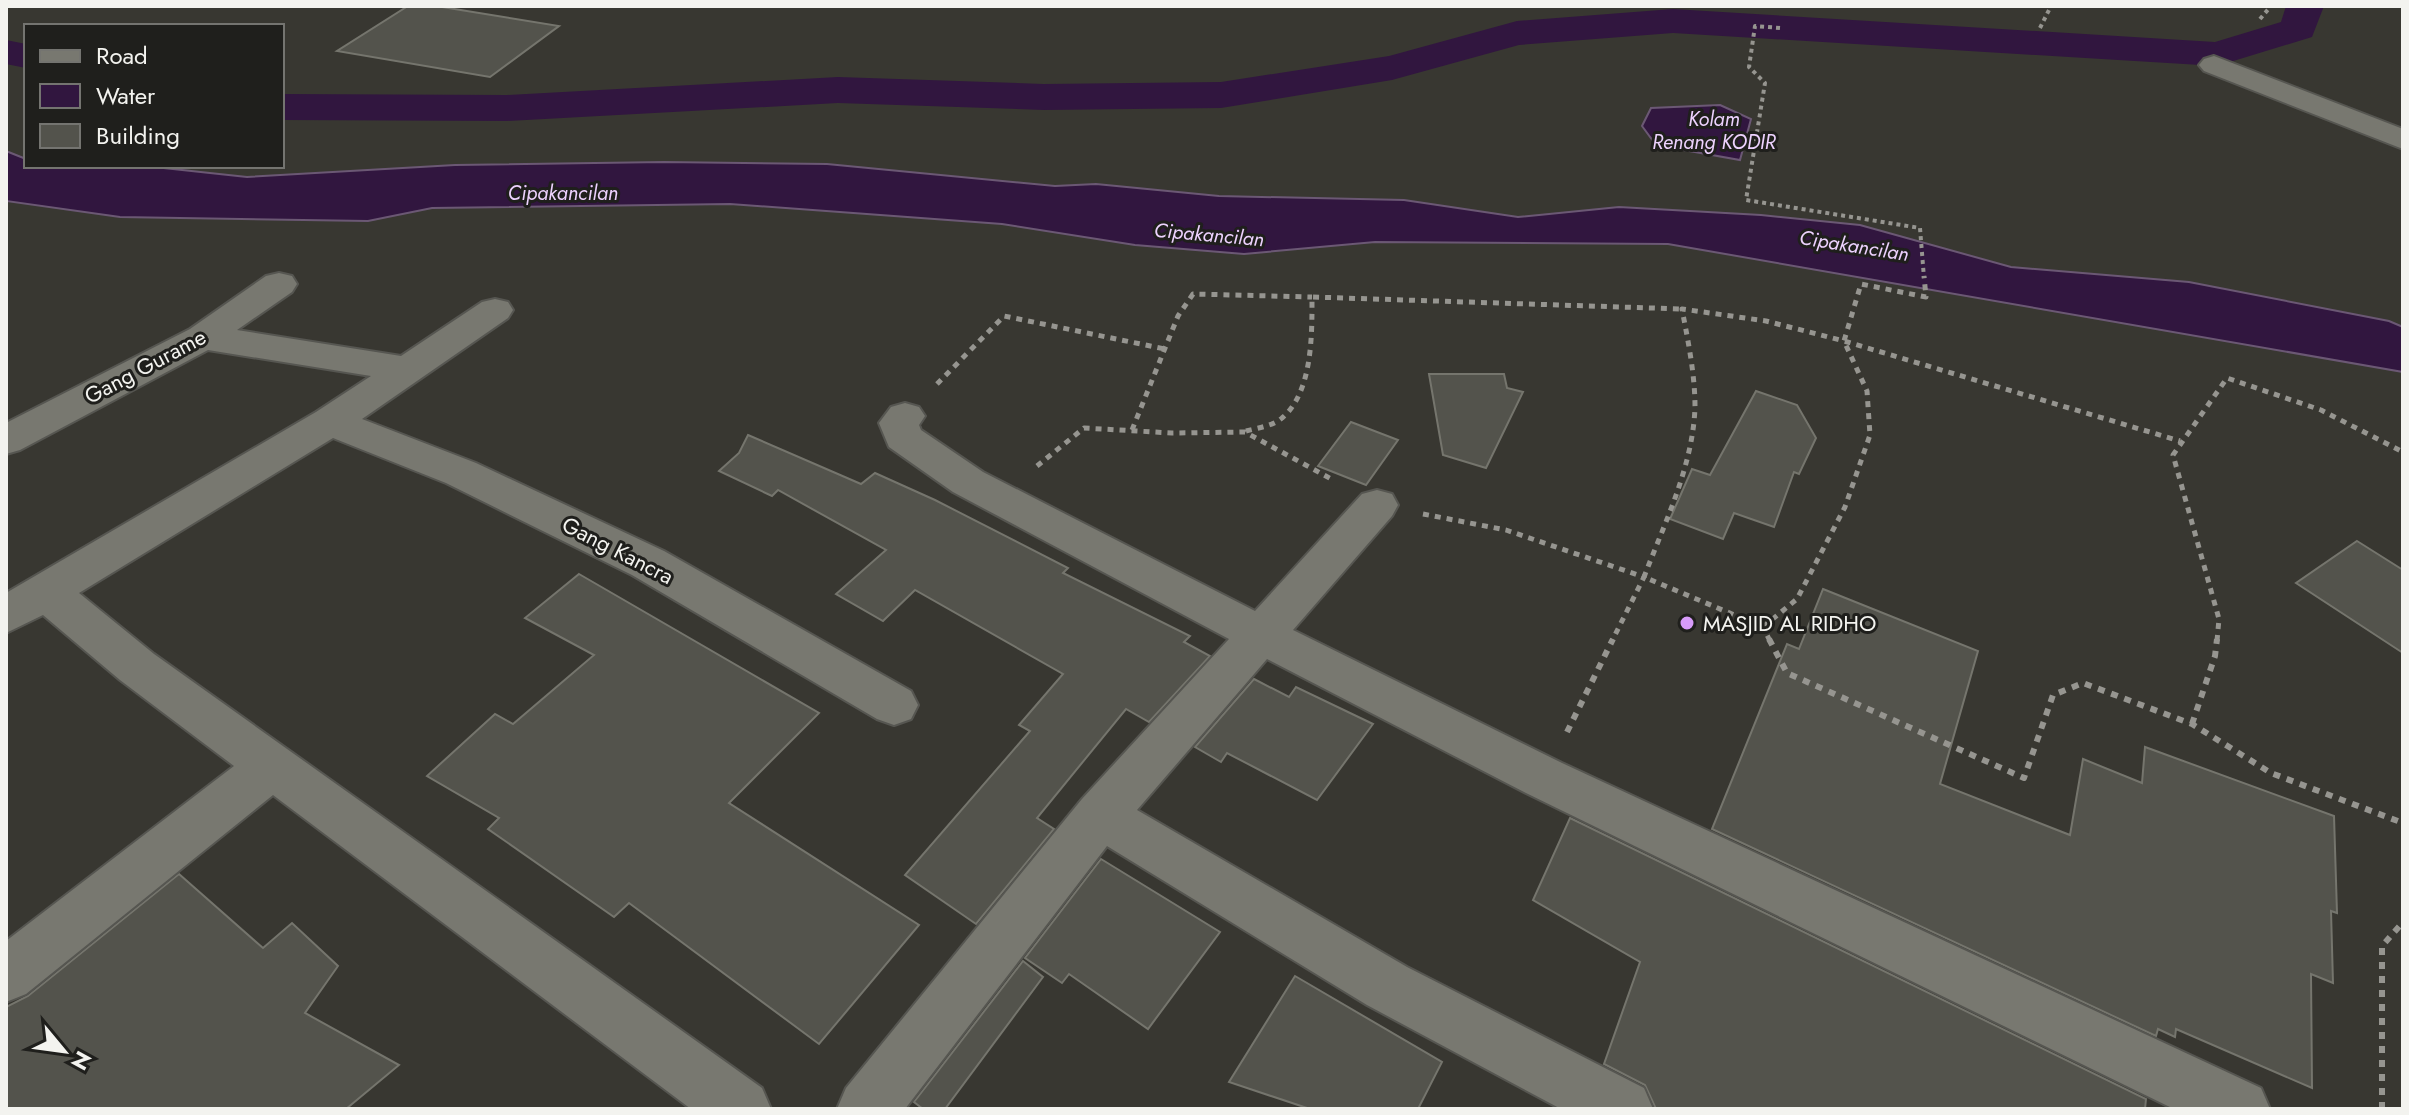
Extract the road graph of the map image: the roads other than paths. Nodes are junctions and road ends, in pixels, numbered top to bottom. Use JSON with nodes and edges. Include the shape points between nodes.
{"nodes":[{"id":1,"x":2214,"y":65,"type":"dead end"},
{"id":2,"x":2397,"y":132,"type":"edge"},
{"id":3,"x":279,"y":284,"type":"dead end"},
{"id":4,"x":495,"y":310,"type":"dead end"},
{"id":5,"x":203,"y":337,"type":"junction"},
{"id":6,"x":407,"y":369,"type":"junction"},
{"id":7,"x":905,"y":416,"type":"road end"},
{"id":8,"x":330,"y":422,"type":"junction"},
{"id":9,"x":6,"y":440,"type":"edge"},
{"id":10,"x":1377,"y":505,"type":"dead end"},
{"id":11,"x":46,"y":591,"type":"junction"},
{"id":12,"x":6,"y":615,"type":"edge"},
{"id":13,"x":1263,"y":636,"type":"junction"},
{"id":14,"x":894,"y":705,"type":"dead end"},
{"id":15,"x":272,"y":766,"type":"junction"},
{"id":16,"x":1100,"y":815,"type":"junction"},
{"id":17,"x":6,"y":975,"type":"edge"},
{"id":18,"x":741,"y":1109,"type":"edge"},
{"id":19,"x":867,"y":1109,"type":"edge"},
{"id":20,"x":1623,"y":1109,"type":"edge"},
{"id":21,"x":2240,"y":1109,"type":"edge"}],
"edges":[{"from":1,"to":2,"type":"street"},
{"from":3,"to":5,"type":"street","name":"Gang Gurame"},
{"from":4,"to":6,"type":"street"},
{"from":5,"to":6,"type":"street"},
{"from":5,"to":9,"type":"street","name":"Gang Gurame"},
{"from":6,"to":8,"type":"street"},
{"from":7,"to":13,"type":"street","via":[[899,423],[903,437],[968,482]]},
{"from":8,"to":11,"type":"street"},
{"from":8,"to":14,"type":"street","name":"Gang Kancra","via":[[461,473],[648,563]]},
{"from":10,"to":13,"type":"street"},
{"from":11,"to":12,"type":"street"},
{"from":11,"to":15,"type":"street","via":[[137,667]]},
{"from":13,"to":16,"type":"street"},
{"from":13,"to":21,"type":"street","via":[[1544,778]]},
{"from":15,"to":17,"type":"street"},
{"from":15,"to":18,"type":"street"},
{"from":16,"to":19,"type":"street"},
{"from":16,"to":20,"type":"street","via":[[1387,986]]}]}
